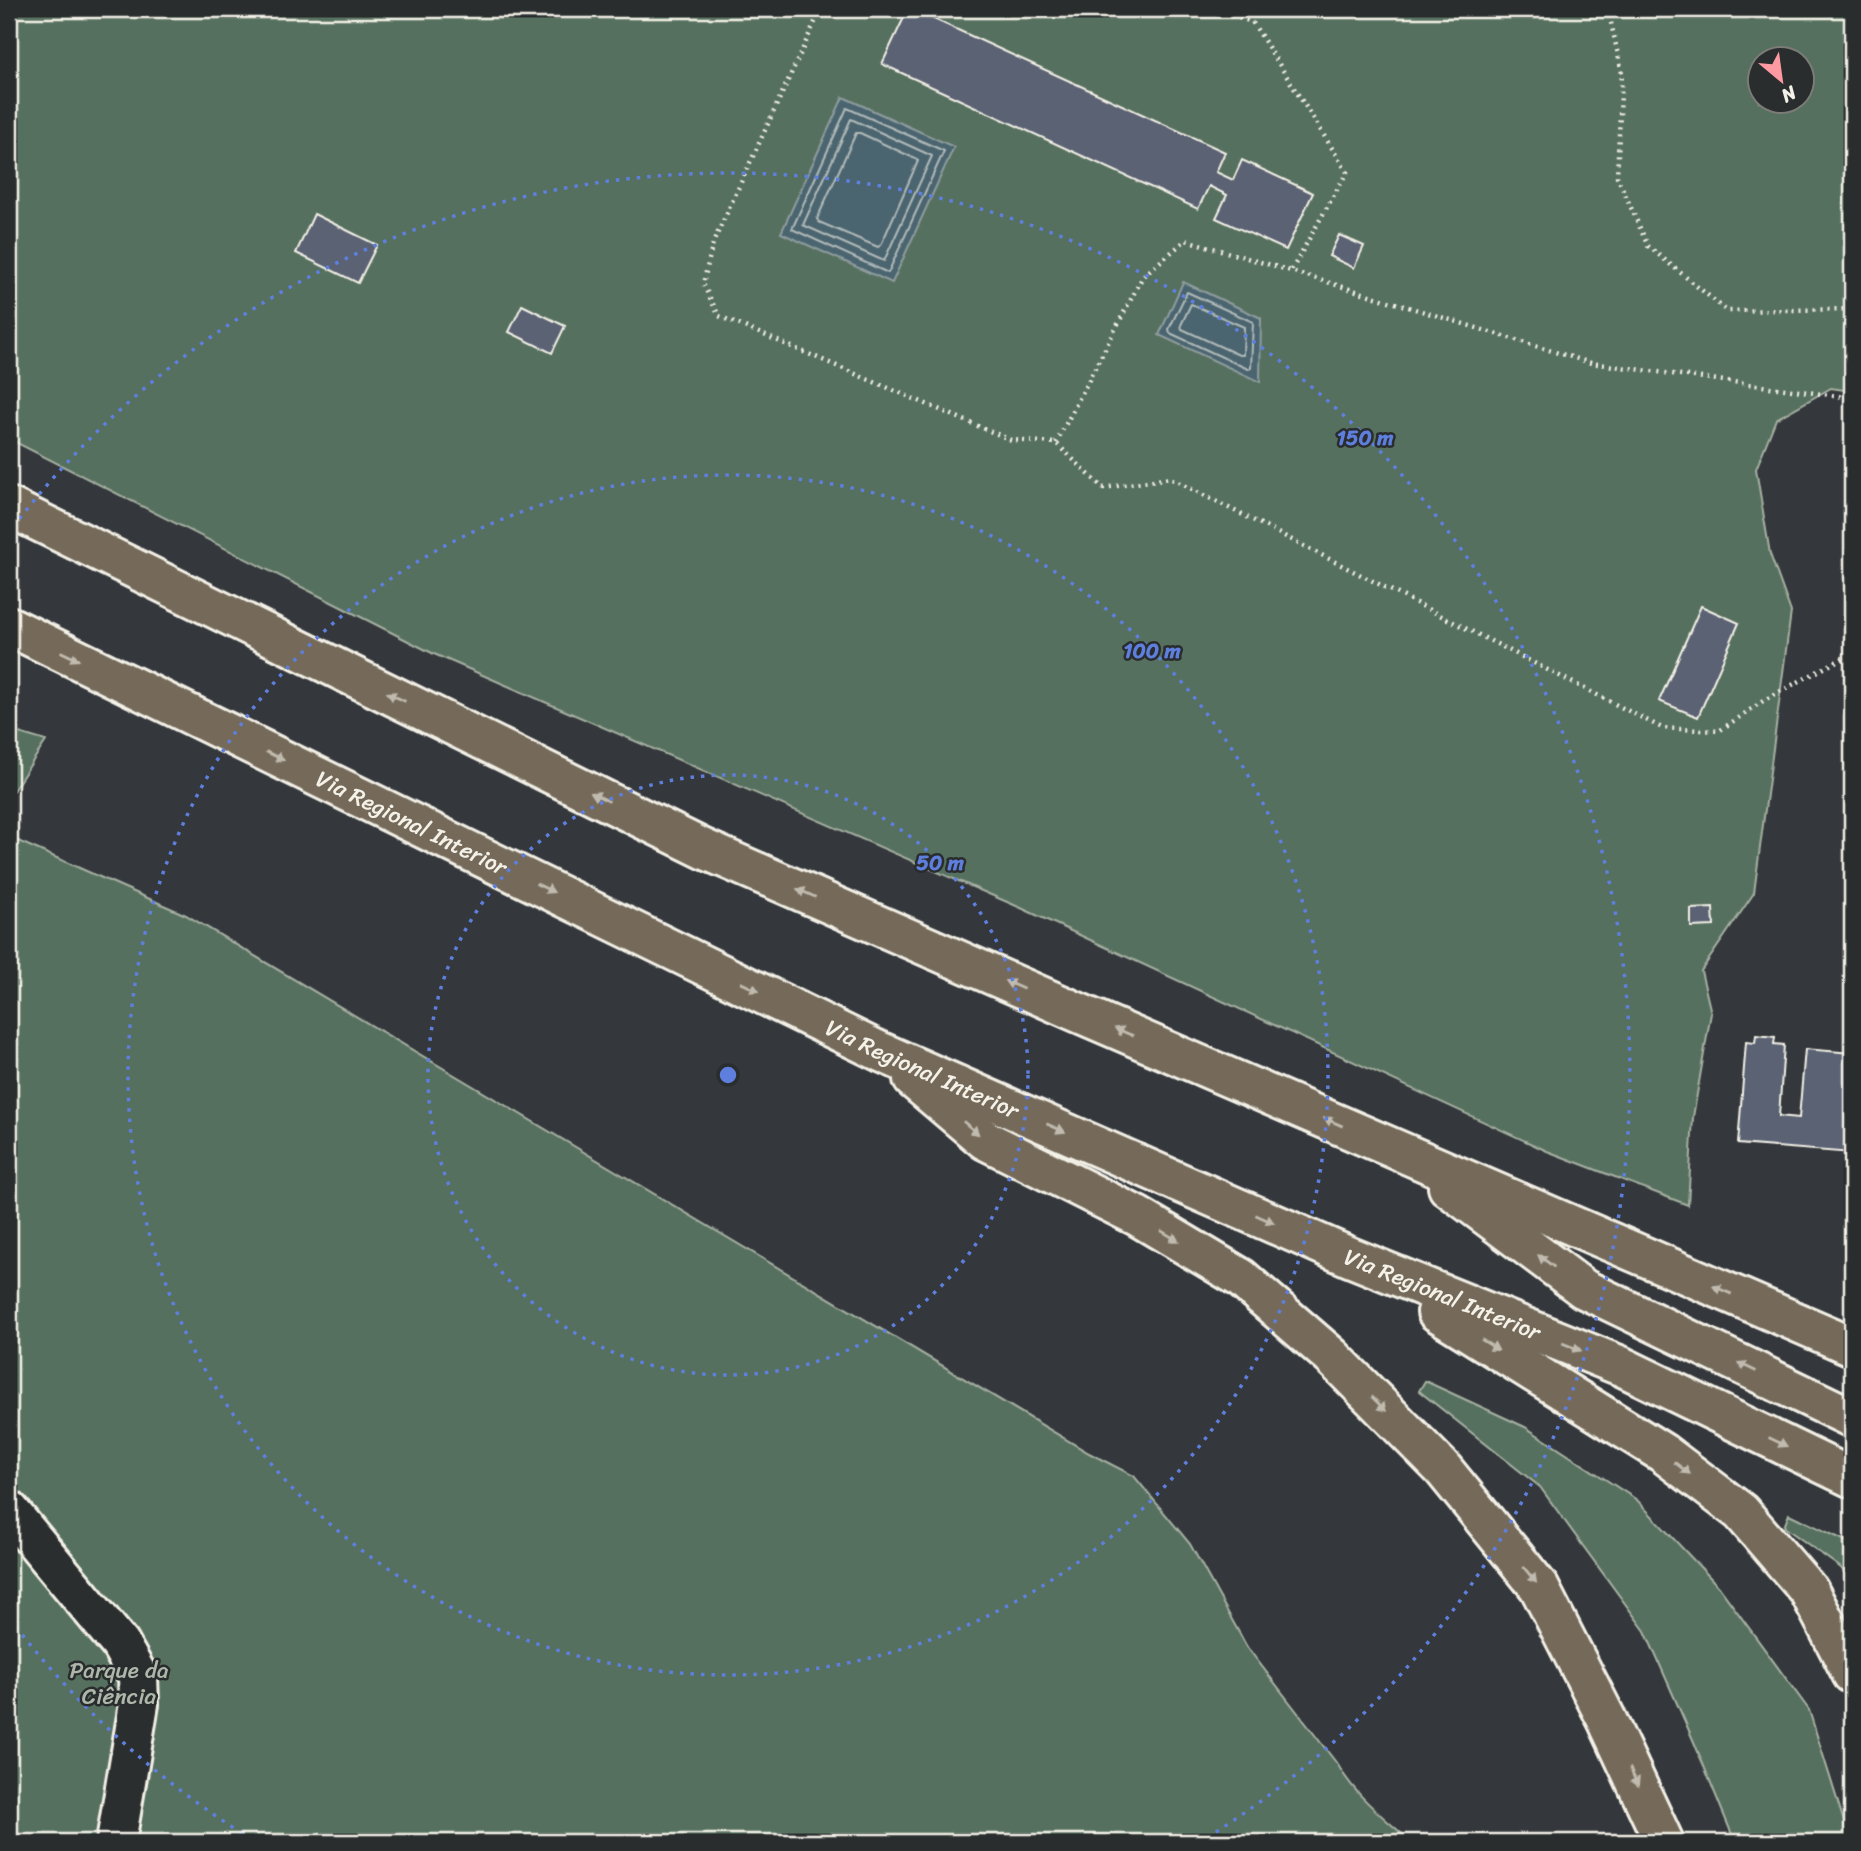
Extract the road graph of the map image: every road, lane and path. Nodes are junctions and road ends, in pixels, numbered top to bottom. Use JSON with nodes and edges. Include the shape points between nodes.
{"nodes":[{"id":1,"x":821,"y":9,"type":"edge"},
{"id":2,"x":1220,"y":9,"type":"edge"},
{"id":3,"x":1256,"y":9,"type":"edge"},
{"id":4,"x":1608,"y":9,"type":"edge"},
{"id":5,"x":1253,"y":23,"type":"junction"},
{"id":6,"x":1291,"y":271,"type":"junction"},
{"id":7,"x":1852,"y":309,"type":"edge"},
{"id":8,"x":1852,"y":398,"type":"edge"},
{"id":9,"x":1056,"y":443,"type":"junction"},
{"id":10,"x":9,"y":507,"type":"edge"},
{"id":11,"x":9,"y":626,"type":"edge"},
{"id":12,"x":1852,"y":658,"type":"edge"},
{"id":13,"x":881,"y":1052,"type":"junction"},
{"id":14,"x":1396,"y":1148,"type":"junction"},
{"id":15,"x":1350,"y":1256,"type":"junction"},
{"id":16,"x":1852,"y":1346,"type":"edge"},
{"id":17,"x":1852,"y":1418,"type":"edge"},
{"id":18,"x":1852,"y":1478,"type":"edge"},
{"id":19,"x":9,"y":1510,"type":"edge"},
{"id":20,"x":1852,"y":1674,"type":"edge"},
{"id":21,"x":116,"y":1842,"type":"edge"},
{"id":22,"x":1664,"y":1842,"type":"edge"}],
"edges":[{"from":1,"to":9,"type":"path","via":[[713,243],[703,285],[719,316],[1011,440]]},
{"from":2,"to":5,"type":"path"},
{"from":3,"to":5,"type":"path"},
{"from":4,"to":7,"type":"path","via":[[1622,73],[1617,176],[1648,246],[1727,311]]},
{"from":5,"to":6,"type":"path","via":[[1347,172]]},
{"from":6,"to":8,"type":"path","via":[[1591,363]]},
{"from":6,"to":9,"type":"path","via":[[1186,240],[1143,276]]},
{"from":9,"to":12,"type":"path","via":[[1103,488],[1170,478],[1662,728],[1719,731],[1766,699],[1843,658]]},
{"from":14,"to":10,"type":"highway","one_way":true,"via":[[704,849]]},
{"from":11,"to":13,"type":"highway","name":"Via Regional Interior","one_way":true},
{"from":13,"to":15,"type":"highway","name":"Via Regional Interior","one_way":true},
{"from":13,"to":22,"type":"highway","one_way":true,"via":[[985,1140],[1137,1216],[1241,1278],[1369,1393],[1443,1469],[1539,1587]]},
{"from":16,"to":14,"type":"highway","one_way":true},
{"from":17,"to":14,"type":"highway","one_way":true,"via":[[1584,1289]]},
{"from":15,"to":18,"type":"highway","name":"Via Regional Interior","one_way":true,"via":[[1620,1366]]},
{"from":15,"to":20,"type":"highway","one_way":true,"via":[[1663,1453],[1741,1513],[1809,1591]]},
{"from":19,"to":21,"type":"lane","via":[[120,1644],[138,1676],[139,1704]]}]}
